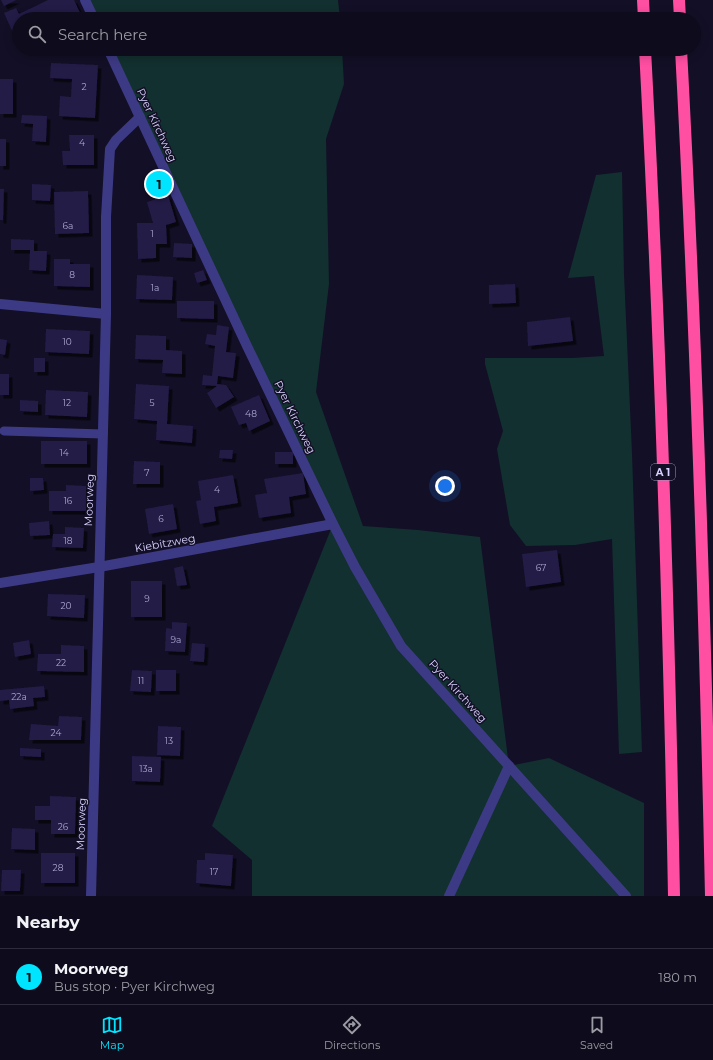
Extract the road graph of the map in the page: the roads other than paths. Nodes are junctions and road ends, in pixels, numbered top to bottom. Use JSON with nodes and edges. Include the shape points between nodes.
{"nodes":[{"id":1,"x":85,"y":0,"type":"edge"},
{"id":2,"x":643,"y":0,"type":"edge"},
{"id":3,"x":679,"y":0,"type":"edge"},
{"id":4,"x":91,"y":12,"type":"edge"},
{"id":5,"x":644,"y":12,"type":"edge"},
{"id":6,"x":680,"y":12,"type":"edge"},
{"id":7,"x":111,"y":56,"type":"edge"},
{"id":8,"x":645,"y":56,"type":"edge"},
{"id":9,"x":682,"y":56,"type":"edge"},
{"id":10,"x":140,"y":117,"type":"junction"},
{"id":11,"x":0,"y":304,"type":"edge"},
{"id":12,"x":106,"y":314,"type":"junction"},
{"id":13,"x":4,"y":431,"type":"dead end"},
{"id":14,"x":103,"y":434,"type":"junction"},
{"id":15,"x":333,"y":524,"type":"junction"},
{"id":16,"x":99,"y":567,"type":"junction"},
{"id":17,"x":0,"y":583,"type":"edge"},
{"id":18,"x":509,"y":766,"type":"junction"},
{"id":19,"x":91,"y":896,"type":"edge"},
{"id":20,"x":449,"y":896,"type":"edge"},
{"id":21,"x":626,"y":896,"type":"edge"},
{"id":22,"x":674,"y":896,"type":"edge"},
{"id":23,"x":711,"y":896,"type":"edge"}],
"edges":[{"from":1,"to":4,"type":"street"},
{"from":2,"to":5,"type":"highway"},
{"from":3,"to":6,"type":"highway"},
{"from":7,"to":10,"type":"street","name":"Pyer Kirchweg"},
{"from":8,"to":22,"type":"highway","number":"A 1","via":[[661,413]]},
{"from":9,"to":23,"type":"highway","via":[[698,404]]},
{"from":10,"to":12,"type":"street","name":"Moorweg","via":[[110,149],[106,217]]},
{"from":10,"to":15,"type":"street","name":"Pyer Kirchweg"},
{"from":11,"to":12,"type":"street"},
{"from":12,"to":14,"type":"street","name":"Moorweg"},
{"from":13,"to":14,"type":"lane"},
{"from":14,"to":16,"type":"street","name":"Moorweg"},
{"from":15,"to":16,"type":"street","name":"Kiebitzweg"},
{"from":15,"to":18,"type":"street","name":"Pyer Kirchweg","via":[[401,646]]},
{"from":16,"to":17,"type":"street","name":"Kiebitzweg"},
{"from":16,"to":19,"type":"street","name":"Moorweg"},
{"from":18,"to":20,"type":"street"},
{"from":18,"to":21,"type":"street","name":"Pyer Kirchweg"}]}
